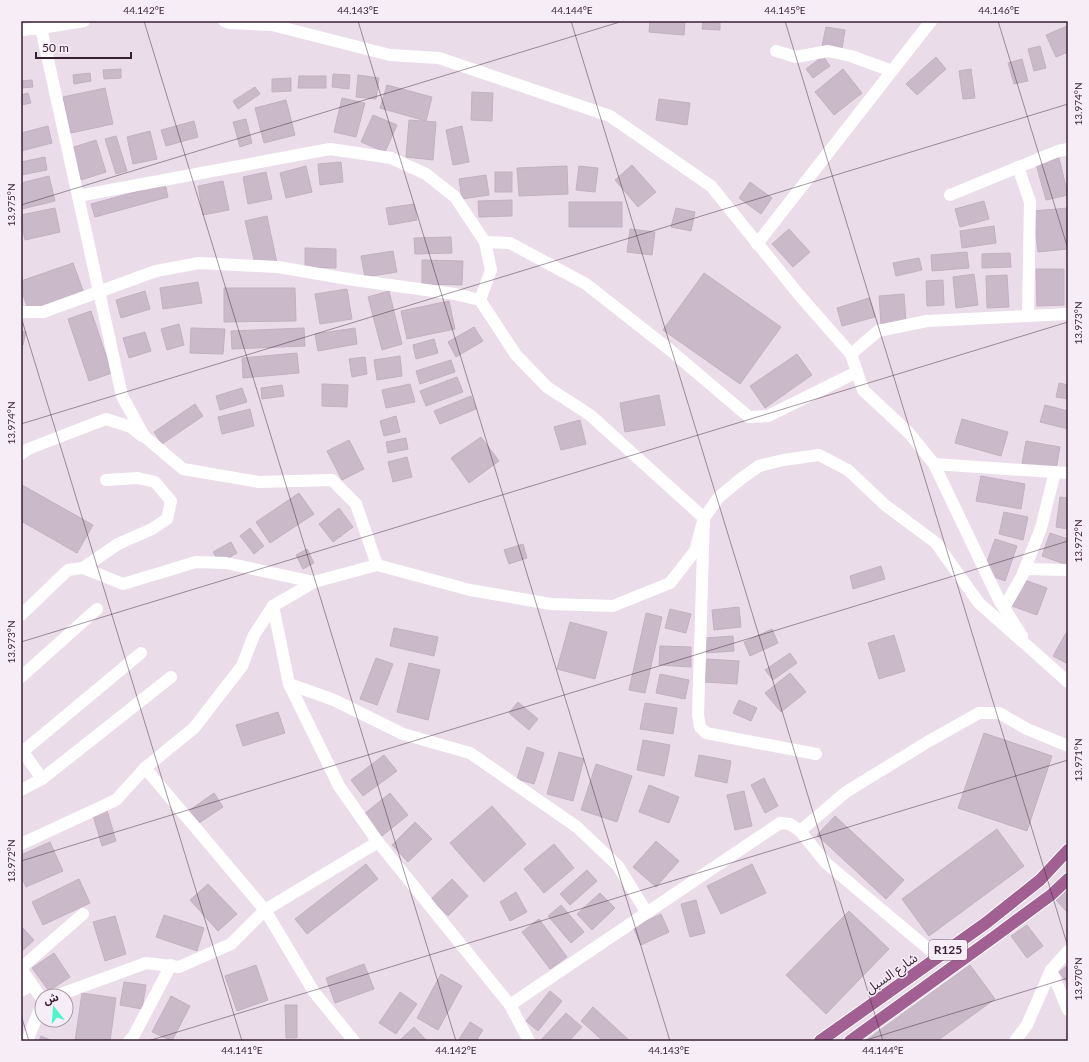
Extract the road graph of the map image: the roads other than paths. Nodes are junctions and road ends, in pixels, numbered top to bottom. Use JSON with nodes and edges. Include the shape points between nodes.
{"nodes":[{"id":1,"x":84,"y":21,"type":"edge"},
{"id":2,"x":224,"y":21,"type":"edge"},
{"id":3,"x":931,"y":21,"type":"edge"},
{"id":4,"x":41,"y":28,"type":"junction"},
{"id":5,"x":21,"y":30,"type":"edge"},
{"id":6,"x":776,"y":51,"type":"dead end"},
{"id":7,"x":892,"y":71,"type":"junction"},
{"id":8,"x":1068,"y":149,"type":"edge"},
{"id":9,"x":1018,"y":167,"type":"junction"},
{"id":10,"x":950,"y":195,"type":"dead end"},
{"id":11,"x":78,"y":196,"type":"junction"},
{"id":12,"x":485,"y":242,"type":"junction"},
{"id":13,"x":757,"y":244,"type":"junction"},
{"id":14,"x":99,"y":292,"type":"junction"},
{"id":15,"x":480,"y":300,"type":"junction"},
{"id":16,"x":21,"y":312,"type":"edge"},
{"id":17,"x":1068,"y":314,"type":"edge"},
{"id":18,"x":1028,"y":316,"type":"junction"},
{"id":19,"x":851,"y":354,"type":"junction"},
{"id":20,"x":857,"y":372,"type":"junction"},
{"id":21,"x":21,"y":454,"type":"edge"},
{"id":22,"x":934,"y":464,"type":"junction"},
{"id":23,"x":182,"y":469,"type":"junction"},
{"id":24,"x":1055,"y":472,"type":"junction"},
{"id":25,"x":1068,"y":473,"type":"edge"},
{"id":26,"x":106,"y":480,"type":"dead end"},
{"id":27,"x":704,"y":518,"type":"junction"},
{"id":28,"x":377,"y":565,"type":"junction"},
{"id":29,"x":83,"y":568,"type":"junction"},
{"id":30,"x":1025,"y":570,"type":"junction"},
{"id":31,"x":1068,"y":570,"type":"edge"},
{"id":32,"x":314,"y":582,"type":"junction"},
{"id":33,"x":273,"y":606,"type":"junction"},
{"id":34,"x":1004,"y":608,"type":"junction"},
{"id":35,"x":97,"y":609,"type":"dead end"},
{"id":36,"x":21,"y":615,"type":"edge"},
{"id":37,"x":1030,"y":649,"type":"junction"},
{"id":38,"x":141,"y":653,"type":"dead end"},
{"id":39,"x":21,"y":677,"type":"edge"},
{"id":40,"x":171,"y":677,"type":"dead end"},
{"id":41,"x":1068,"y":682,"type":"edge"},
{"id":42,"x":289,"y":684,"type":"junction"},
{"id":43,"x":1068,"y":746,"type":"edge"},
{"id":44,"x":22,"y":752,"type":"edge"},
{"id":45,"x":816,"y":754,"type":"dead end"},
{"id":46,"x":145,"y":768,"type":"junction"},
{"id":47,"x":42,"y":779,"type":"junction"},
{"id":48,"x":21,"y":790,"type":"edge"},
{"id":49,"x":800,"y":832,"type":"junction"},
{"id":50,"x":378,"y":842,"type":"junction"},
{"id":51,"x":21,"y":844,"type":"edge"},
{"id":52,"x":1068,"y":850,"type":"edge"},
{"id":53,"x":1068,"y":879,"type":"edge"},
{"id":54,"x":265,"y":910,"type":"junction"},
{"id":55,"x":647,"y":913,"type":"junction"},
{"id":56,"x":83,"y":914,"type":"dead end"},
{"id":57,"x":1068,"y":952,"type":"edge"},
{"id":58,"x":938,"y":957,"type":"junction"},
{"id":59,"x":171,"y":965,"type":"junction"},
{"id":60,"x":21,"y":968,"type":"edge"},
{"id":61,"x":1051,"y":970,"type":"junction"},
{"id":62,"x":32,"y":985,"type":"junction"},
{"id":63,"x":34,"y":988,"type":"edge"},
{"id":64,"x":74,"y":989,"type":"edge"},
{"id":65,"x":21,"y":991,"type":"edge"},
{"id":66,"x":510,"y":1005,"type":"junction"},
{"id":67,"x":1068,"y":1010,"type":"edge"},
{"id":68,"x":34,"y":1024,"type":"edge"},
{"id":69,"x":27,"y":1041,"type":"edge"},
{"id":70,"x":129,"y":1041,"type":"edge"},
{"id":71,"x":354,"y":1041,"type":"edge"},
{"id":72,"x":530,"y":1041,"type":"edge"},
{"id":73,"x":820,"y":1041,"type":"edge"},
{"id":74,"x":850,"y":1041,"type":"edge"},
{"id":75,"x":1015,"y":1041,"type":"edge"}],
"edges":[{"from":1,"to":4,"type":"street"},
{"from":2,"to":13,"type":"street","via":[[272,25],[390,55],[439,58],[610,116],[711,186]]},
{"from":3,"to":7,"type":"street"},
{"from":4,"to":5,"type":"street"},
{"from":4,"to":11,"type":"street"},
{"from":6,"to":7,"type":"street","via":[[796,57],[828,51],[851,56]]},
{"from":7,"to":13,"type":"street"},
{"from":8,"to":9,"type":"street"},
{"from":9,"to":10,"type":"street"},
{"from":9,"to":18,"type":"street","via":[[1030,202]]},
{"from":11,"to":12,"type":"street","via":[[330,149],[391,158],[426,174],[455,197]]},
{"from":11,"to":14,"type":"street"},
{"from":12,"to":15,"type":"street","via":[[492,270]]},
{"from":12,"to":20,"type":"street","via":[[510,243],[586,284],[749,417],[768,416]]},
{"from":13,"to":19,"type":"street"},
{"from":14,"to":15,"type":"street","via":[[156,271],[199,263],[278,267]]},
{"from":14,"to":16,"type":"street","via":[[43,312]]},
{"from":14,"to":23,"type":"street","via":[[122,396],[144,436]]},
{"from":15,"to":27,"type":"street","via":[[516,355],[547,387],[590,415]]},
{"from":17,"to":18,"type":"street"},
{"from":18,"to":19,"type":"street","via":[[927,321],[878,331]]},
{"from":19,"to":20,"type":"street"},
{"from":20,"to":22,"type":"street","via":[[863,390],[908,433]]},
{"from":21,"to":23,"type":"street","via":[[28,448],[106,419],[131,427]]},
{"from":22,"to":24,"type":"street"},
{"from":22,"to":34,"type":"street"},
{"from":23,"to":28,"type":"street","via":[[259,482],[332,480],[356,504]]},
{"from":24,"to":25,"type":"street"},
{"from":24,"to":30,"type":"street","via":[[1040,528]]},
{"from":26,"to":29,"type":"street","via":[[138,478],[155,482],[171,501],[167,519],[152,529],[118,544]]},
{"from":27,"to":28,"type":"street","via":[[695,550],[670,583],[614,606],[551,604],[477,592]]},
{"from":27,"to":37,"type":"street","via":[[720,497],[759,466],[819,455],[848,470],[885,505],[936,543],[979,603]]},
{"from":27,"to":45,"type":"street","via":[[698,716],[700,727],[706,733]]},
{"from":28,"to":32,"type":"street"},
{"from":29,"to":32,"type":"street","via":[[123,584],[196,562],[226,563]]},
{"from":29,"to":36,"type":"street","via":[[68,570]]},
{"from":30,"to":31,"type":"street"},
{"from":30,"to":34,"type":"street"},
{"from":32,"to":33,"type":"street"},
{"from":33,"to":42,"type":"street"},
{"from":33,"to":46,"type":"street","via":[[254,635],[242,666],[194,728]]},
{"from":34,"to":37,"type":"street"},
{"from":35,"to":39,"type":"street"},
{"from":37,"to":41,"type":"street"},
{"from":38,"to":44,"type":"street"},
{"from":40,"to":47,"type":"street"},
{"from":42,"to":50,"type":"street","via":[[339,786]]},
{"from":42,"to":55,"type":"street","via":[[334,700],[403,734],[470,753],[577,827],[618,866]]},
{"from":43,"to":49,"type":"street","via":[[1027,729],[999,712],[979,713],[846,792]]},
{"from":44,"to":47,"type":"street"},
{"from":46,"to":51,"type":"street","via":[[116,800]]},
{"from":46,"to":54,"type":"street"},
{"from":47,"to":48,"type":"street"},
{"from":49,"to":55,"type":"street","via":[[790,824],[780,823]]},
{"from":49,"to":58,"type":"street","via":[[826,863]]},
{"from":50,"to":54,"type":"street"},
{"from":50,"to":66,"type":"street"},
{"from":52,"to":58,"type":"main road","name":"شارع السبل","number":"R125","via":[[1040,880]]},
{"from":53,"to":74,"type":"main road","number":"R125","via":[[1051,895]]},
{"from":54,"to":59,"type":"street","via":[[231,944],[179,966]]},
{"from":54,"to":71,"type":"street","via":[[314,992]]},
{"from":55,"to":66,"type":"street"},
{"from":56,"to":60,"type":"street"},
{"from":57,"to":61,"type":"street"},
{"from":58,"to":73,"type":"main road","name":"شارع السبل","number":"R125"},
{"from":59,"to":64,"type":"street","via":[[146,963]]},
{"from":59,"to":70,"type":"street"},
{"from":60,"to":62,"type":"street"},
{"from":61,"to":67,"type":"street"},
{"from":61,"to":75,"type":"street","via":[[1027,1025]]},
{"from":62,"to":63,"type":"street"},
{"from":62,"to":65,"type":"street"},
{"from":66,"to":72,"type":"street"},
{"from":68,"to":69,"type":"street"}]}
